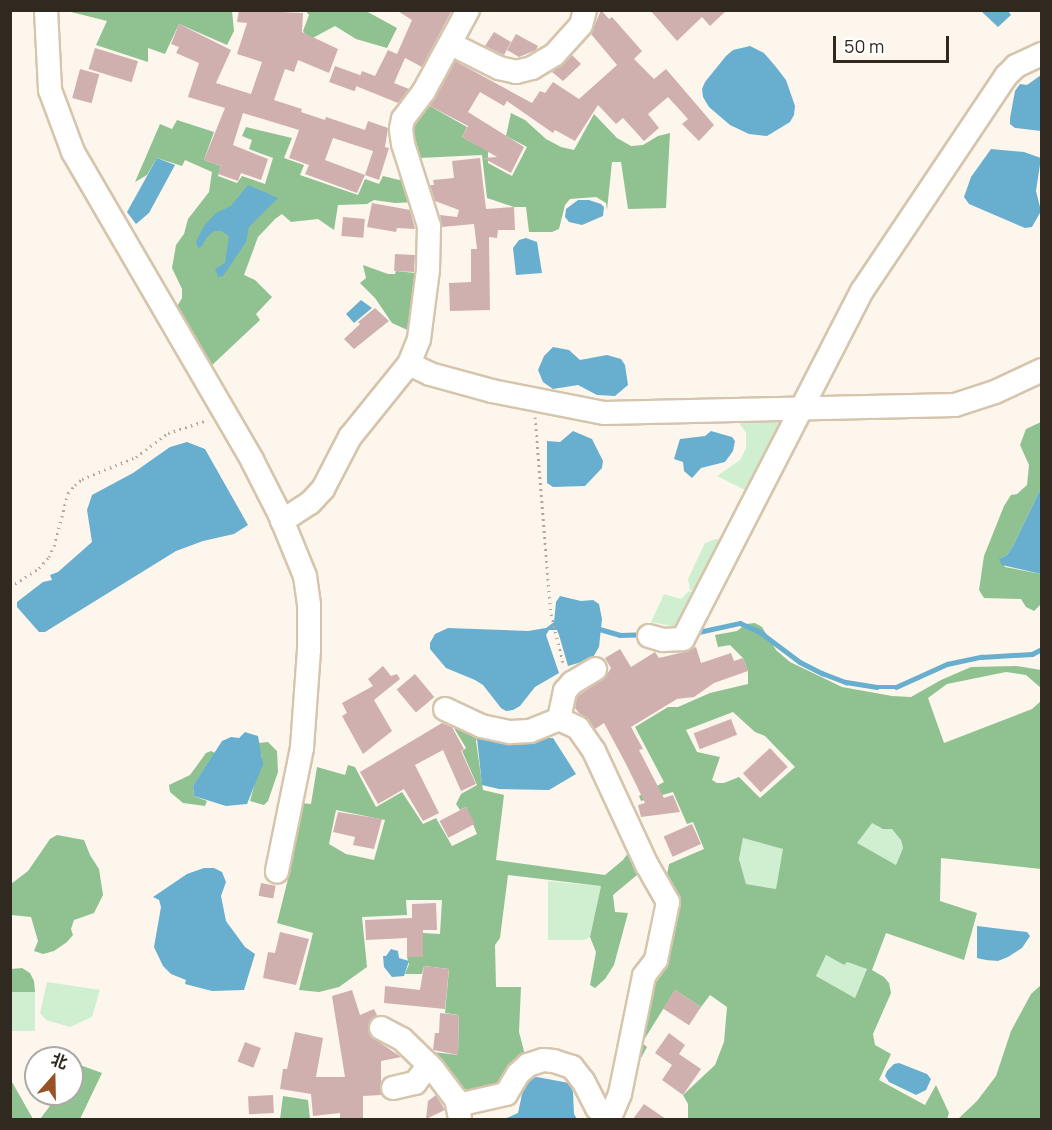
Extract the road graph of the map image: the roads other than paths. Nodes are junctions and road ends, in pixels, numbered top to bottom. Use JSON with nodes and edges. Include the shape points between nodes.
{"nodes":[{"id":1,"x":46,"y":10,"type":"edge"},
{"id":2,"x":468,"y":10,"type":"edge"},
{"id":3,"x":585,"y":10,"type":"edge"},
{"id":4,"x":451,"y":44,"type":"junction"},
{"id":5,"x":1041,"y":54,"type":"edge"},
{"id":6,"x":409,"y":364,"type":"junction"},
{"id":7,"x":1041,"y":370,"type":"edge"},
{"id":8,"x":800,"y":409,"type":"junction"},
{"id":9,"x":282,"y":521,"type":"junction"},
{"id":10,"x":649,"y":636,"type":"dead end"},
{"id":11,"x":595,"y":669,"type":"dead end"},
{"id":12,"x":445,"y":709,"type":"dead end"},
{"id":13,"x":559,"y":719,"type":"junction"},
{"id":14,"x":277,"y":871,"type":"dead end"},
{"id":15,"x":381,"y":1028,"type":"dead end"},
{"id":16,"x":429,"y":1065,"type":"junction"},
{"id":17,"x":393,"y":1088,"type":"dead end"},
{"id":18,"x":459,"y":1112,"type":"edge"}],
"edges":[{"from":1,"to":9,"type":"street","via":[[50,90],[73,152]]},
{"from":2,"to":4,"type":"street"},
{"from":3,"to":4,"type":"street","via":[[581,25],[554,55],[532,68],[516,72],[499,68]]},
{"from":4,"to":6,"type":"street","via":[[403,119],[401,129],[429,226],[430,243],[419,339]]},
{"from":5,"to":8,"type":"street","via":[[1016,66],[999,86],[862,291]]},
{"from":6,"to":8,"type":"street","via":[[430,374],[604,413]]},
{"from":6,"to":9,"type":"street","via":[[350,437],[323,489],[310,503]]},
{"from":7,"to":8,"type":"street","via":[[995,392],[955,405]]},
{"from":8,"to":10,"type":"street","via":[[682,639]]},
{"from":9,"to":14,"type":"street","via":[[304,576],[309,605],[309,650],[302,748]]},
{"from":11,"to":13,"type":"street","via":[[565,691]]},
{"from":12,"to":13,"type":"street","via":[[482,726],[510,732],[530,731]]},
{"from":13,"to":18,"type":"street","via":[[578,728],[594,751],[668,902],[656,960],[644,976],[621,1094],[609,1119],[597,1108],[572,1067],[554,1060],[528,1065],[506,1094]]},
{"from":15,"to":16,"type":"street","via":[[402,1039]]},
{"from":16,"to":17,"type":"street","via":[[415,1083]]},
{"from":16,"to":18,"type":"street","via":[[448,1087]]}]}
